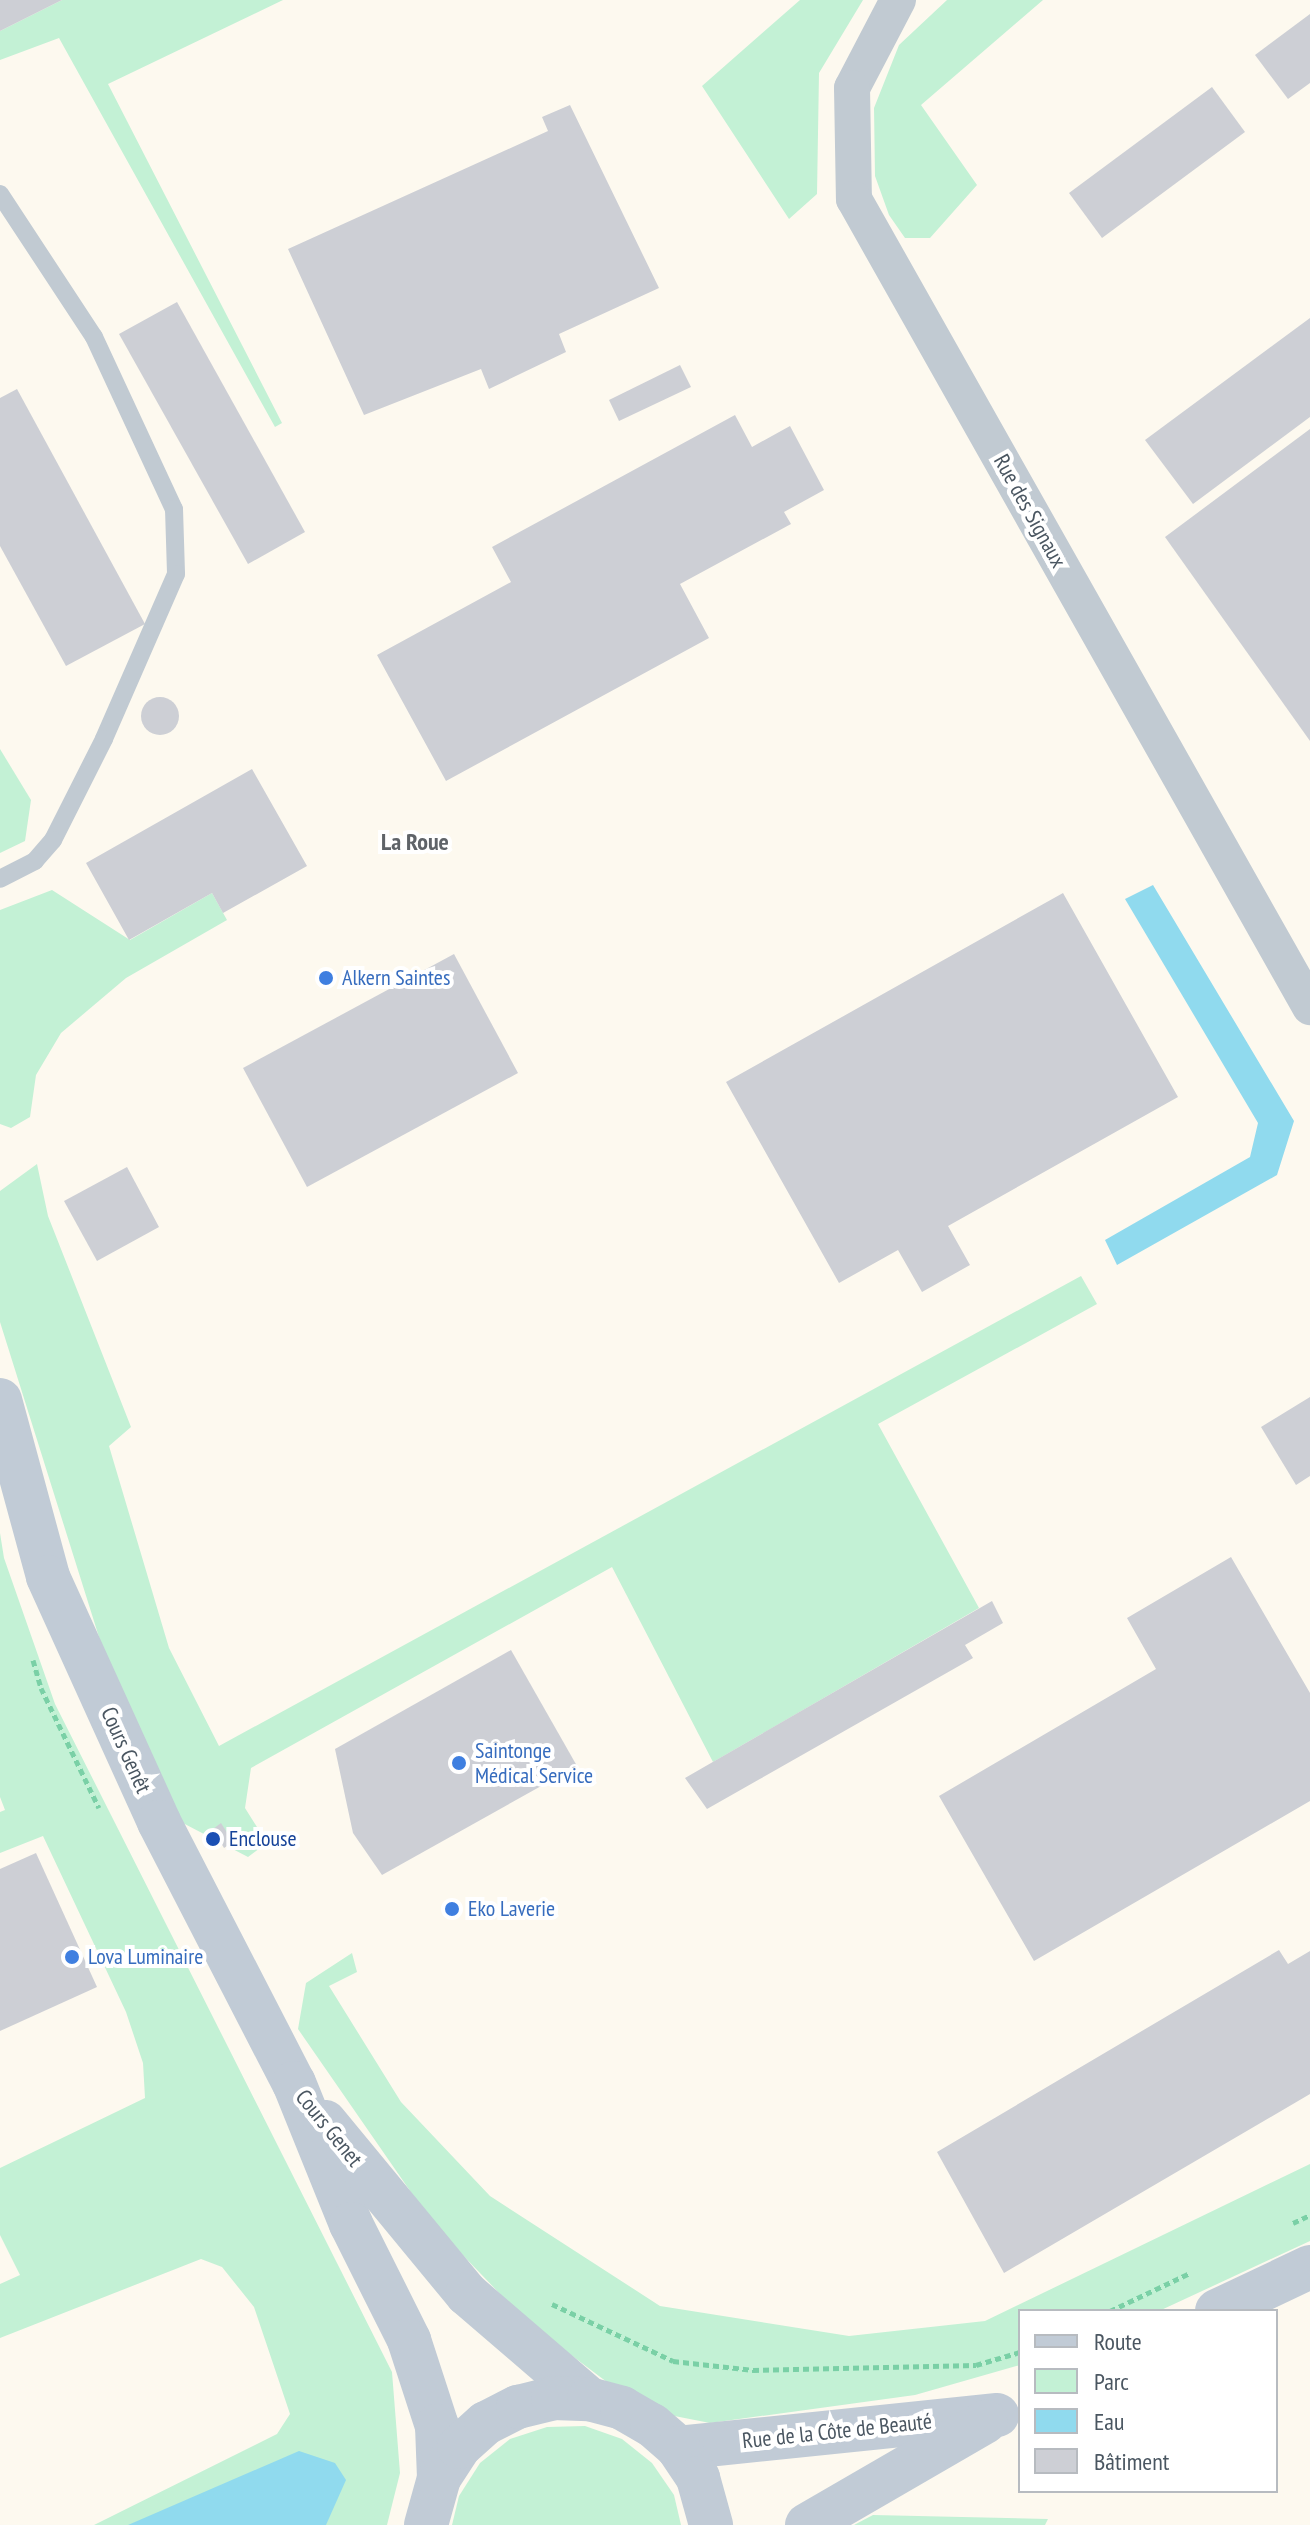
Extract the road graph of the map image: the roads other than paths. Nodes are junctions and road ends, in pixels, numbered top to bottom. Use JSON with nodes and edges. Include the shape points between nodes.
{"nodes":[{"id":1,"x":898,"y":0,"type":"edge"},
{"id":2,"x":0,"y":194,"type":"edge"},
{"id":3,"x":0,"y":879,"type":"edge"},
{"id":4,"x":1310,"y":1007,"type":"edge"},
{"id":5,"x":0,"y":1400,"type":"edge"},
{"id":6,"x":294,"y":2083,"type":"junction"},
{"id":7,"x":1310,"y":2267,"type":"edge"},
{"id":8,"x":1221,"y":2309,"type":"edge"},
{"id":9,"x":589,"y":2399,"type":"junction"},
{"id":10,"x":1008,"y":2410,"type":"edge"},
{"id":11,"x":678,"y":2448,"type":"junction"},
{"id":12,"x":439,"y":2478,"type":"junction"},
{"id":13,"x":426,"y":2525,"type":"edge"},
{"id":14,"x":711,"y":2525,"type":"edge"},
{"id":15,"x":807,"y":2525,"type":"edge"}],
"edges":[{"from":1,"to":4,"type":"street","name":"Rue des Signaux","via":[[852,88],[854,199]]},
{"from":2,"to":3,"type":"lane","via":[[94,337],[174,509],[176,574],[53,840],[35,861]]},
{"from":5,"to":6,"type":"main road","name":"Cours Genêt","via":[[48,1577],[159,1822]]},
{"from":6,"to":9,"type":"main road","name":"Cours Genet","via":[[467,2294]]},
{"from":6,"to":12,"type":"main road","name":"Cours Genet","via":[[351,2224],[409,2340],[437,2426]]},
{"from":7,"to":8,"type":"main road"},
{"from":9,"to":11,"type":"main road","via":[[622,2408]]},
{"from":9,"to":12,"type":"main road","via":[[553,2398],[486,2423],[459,2447]]},
{"from":10,"to":11,"type":"main road","name":"Rue de la Côte de Beauté"},
{"from":10,"to":15,"type":"main road","name":"Rue de la Côte de Beauté"},
{"from":11,"to":14,"type":"main road","via":[[698,2478]]},
{"from":12,"to":13,"type":"main road"}]}
